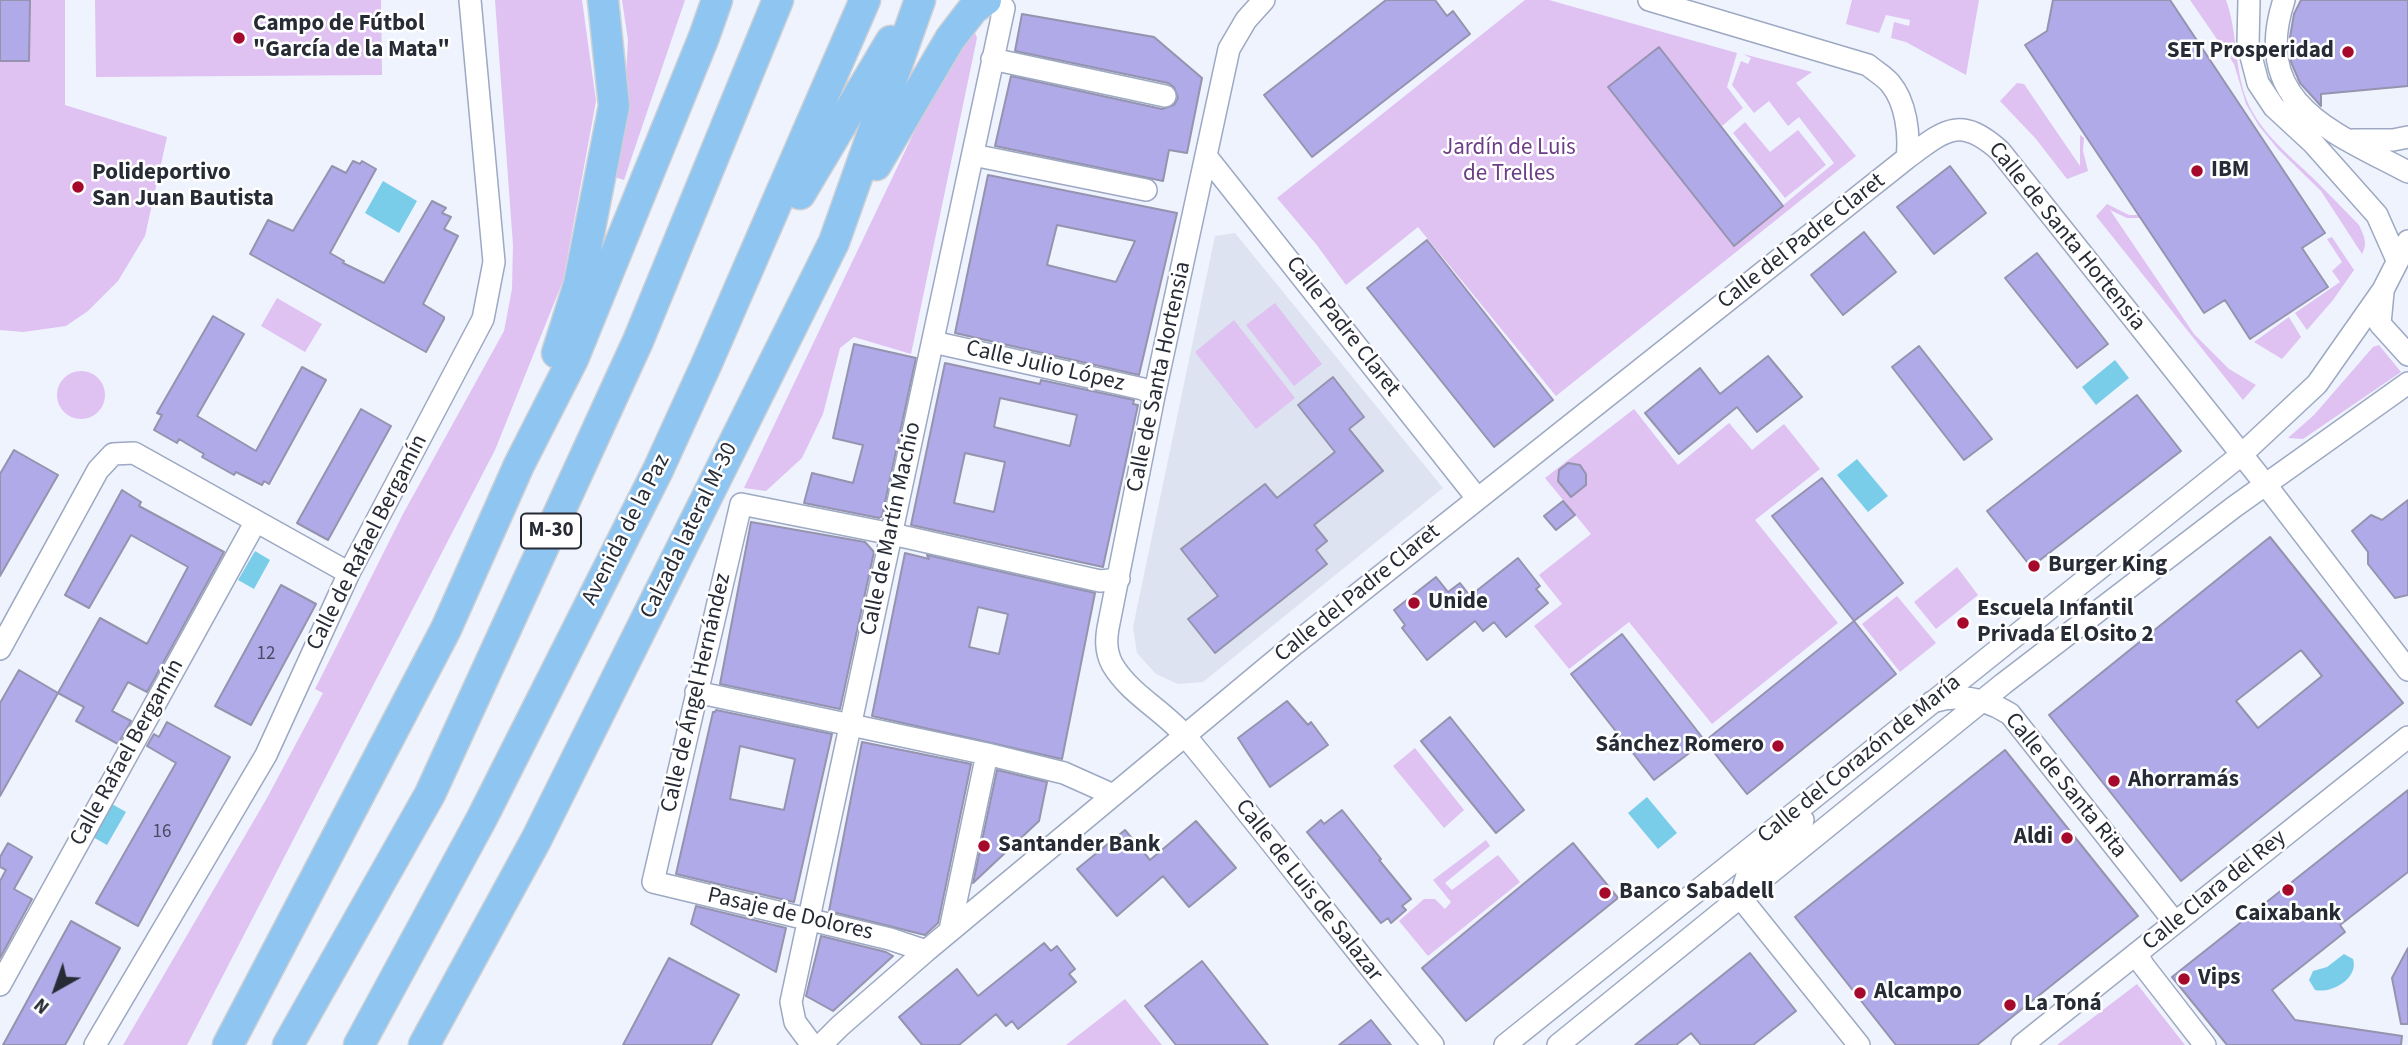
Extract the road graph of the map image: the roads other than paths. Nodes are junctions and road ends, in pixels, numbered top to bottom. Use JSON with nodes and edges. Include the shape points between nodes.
{"nodes":[{"id":1,"x":470,"y":0,"type":"edge"},
{"id":2,"x":603,"y":0,"type":"edge"},
{"id":3,"x":717,"y":0,"type":"edge"},
{"id":4,"x":778,"y":0,"type":"edge"},
{"id":5,"x":865,"y":0,"type":"edge"},
{"id":6,"x":910,"y":0,"type":"edge"},
{"id":7,"x":920,"y":0,"type":"edge"},
{"id":8,"x":965,"y":0,"type":"edge"},
{"id":9,"x":1264,"y":0,"type":"edge"},
{"id":10,"x":1649,"y":0,"type":"edge"},
{"id":11,"x":2249,"y":0,"type":"edge"},
{"id":12,"x":2284,"y":0,"type":"edge"},
{"id":13,"x":995,"y":4,"type":"edge"},
{"id":14,"x":992,"y":59,"type":"junction"},
{"id":15,"x":1165,"y":96,"type":"dead end"},
{"id":16,"x":2408,"y":137,"type":"edge"},
{"id":17,"x":2347,"y":141,"type":"junction"},
{"id":18,"x":972,"y":155,"type":"junction"},
{"id":19,"x":1206,"y":156,"type":"junction"},
{"id":20,"x":1907,"y":158,"type":"junction"},
{"id":21,"x":878,"y":161,"type":"junction"},
{"id":22,"x":2408,"y":172,"type":"edge"},
{"id":23,"x":1146,"y":190,"type":"dead end"},
{"id":24,"x":2408,"y":241,"type":"edge"},
{"id":25,"x":834,"y":242,"type":"junction"},
{"id":26,"x":2397,"y":260,"type":"junction"},
{"id":27,"x":2383,"y":290,"type":"junction"},
{"id":28,"x":933,"y":342,"type":"junction"},
{"id":29,"x":2408,"y":355,"type":"edge"},
{"id":30,"x":707,"y":363,"type":"junction"},
{"id":31,"x":2408,"y":383,"type":"edge"},
{"id":32,"x":1154,"y":396,"type":"junction"},
{"id":33,"x":2241,"y":455,"type":"junction"},
{"id":34,"x":519,"y":466,"type":"junction"},
{"id":35,"x":2266,"y":485,"type":"junction"},
{"id":36,"x":1477,"y":498,"type":"junction"},
{"id":37,"x":257,"y":521,"type":"junction"},
{"id":38,"x":892,"y":534,"type":"junction"},
{"id":39,"x":349,"y":573,"type":"junction"},
{"id":40,"x":1119,"y":579,"type":"junction"},
{"id":41,"x":2031,"y":622,"type":"junction"},
{"id":42,"x":0,"y":649,"type":"edge"},
{"id":43,"x":2408,"y":670,"type":"edge"},
{"id":44,"x":2003,"y":684,"type":"junction"},
{"id":45,"x":696,"y":692,"type":"junction"},
{"id":46,"x":1982,"y":701,"type":"junction"},
{"id":47,"x":1929,"y":703,"type":"junction"},
{"id":48,"x":849,"y":724,"type":"junction"},
{"id":49,"x":1185,"y":735,"type":"junction"},
{"id":50,"x":2408,"y":737,"type":"edge"},
{"id":51,"x":987,"y":754,"type":"junction"},
{"id":52,"x":1111,"y":794,"type":"junction"},
{"id":53,"x":1815,"y":797,"type":"junction"},
{"id":54,"x":653,"y":882,"type":"joint"},
{"id":55,"x":1740,"y":897,"type":"junction"},
{"id":56,"x":1661,"y":919,"type":"junction"},
{"id":57,"x":808,"y":920,"type":"junction"},
{"id":58,"x":2173,"y":924,"type":"junction"},
{"id":59,"x":950,"y":930,"type":"junction"},
{"id":60,"x":926,"y":951,"type":"junction"},
{"id":61,"x":2137,"y":953,"type":"junction"},
{"id":62,"x":0,"y":985,"type":"edge"},
{"id":63,"x":1608,"y":1005,"type":"junction"},
{"id":64,"x":94,"y":1045,"type":"edge"},
{"id":65,"x":228,"y":1045,"type":"edge"},
{"id":66,"x":288,"y":1045,"type":"edge"},
{"id":67,"x":359,"y":1045,"type":"edge"},
{"id":68,"x":424,"y":1045,"type":"edge"},
{"id":69,"x":812,"y":1045,"type":"edge"},
{"id":70,"x":821,"y":1045,"type":"edge"},
{"id":71,"x":1433,"y":1045,"type":"edge"},
{"id":72,"x":1505,"y":1045,"type":"edge"},
{"id":73,"x":1558,"y":1045,"type":"edge"},
{"id":74,"x":1859,"y":1045,"type":"edge"},
{"id":75,"x":2022,"y":1045,"type":"edge"},
{"id":76,"x":2206,"y":1045,"type":"edge"}],
"edges":[{"from":1,"to":39,"type":"street","name":"Calle de Rafael Bergamín","via":[[494,262],[483,319]]},
{"from":2,"to":34,"type":"highway","via":[[614,106],[579,284]]},
{"from":3,"to":34,"type":"highway","number":"M-30","via":[[573,359]]},
{"from":4,"to":66,"type":"highway","number":"M-30","via":[[638,341],[430,794]]},
{"from":5,"to":30,"type":"highway","name":"Avenida de la Paz","number":"M-30"},
{"from":6,"to":30,"type":"highway","via":[[885,54],[819,159]]},
{"from":7,"to":25,"type":"highway","name":"Calzada lateral M-30"},
{"from":8,"to":21,"type":"highway","via":[[939,33],[903,98]]},
{"from":9,"to":19,"type":"street","name":"Calle de Santa Hortensia","via":[[1229,49]]},
{"from":10,"to":20,"type":"street","via":[[1868,65],[1898,95],[1909,142]]},
{"from":11,"to":26,"type":"street","via":[[2248,45],[2258,83],[2274,107],[2377,215]]},
{"from":12,"to":17,"type":"street","via":[[2274,50],[2284,86],[2308,114]]},
{"from":13,"to":14,"type":"street","name":"Calle de Martín Machio"},
{"from":13,"to":21,"type":"highway","via":[[973,9],[950,39]]},
{"from":14,"to":15,"type":"street"},
{"from":14,"to":18,"type":"street","name":"Calle de Martín Machio"},
{"from":16,"to":17,"type":"street"},
{"from":17,"to":22,"type":"street"},
{"from":18,"to":23,"type":"street"},
{"from":18,"to":28,"type":"street","name":"Calle de Martín Machio"},
{"from":19,"to":32,"type":"street","name":"Calle de Santa Hortensia"},
{"from":19,"to":36,"type":"street","name":"Calle Padre Claret"},
{"from":20,"to":33,"type":"street","name":"Calle de Santa Hortensia","via":[[1939,134],[1955,130],[1978,134],[1994,146]]},
{"from":20,"to":36,"type":"street","name":"Calle del Padre Claret"},
{"from":21,"to":25,"type":"highway"},
{"from":24,"to":26,"type":"street","name":"Calle del Corazón de María"},
{"from":25,"to":68,"type":"highway","name":"Calzada lateral M-30","via":[[536,840]]},
{"from":26,"to":27,"type":"street","name":"Calle del Corazón de María"},
{"from":27,"to":29,"type":"street","name":"Calle del Corazón de María","via":[[2380,324]]},
{"from":27,"to":33,"type":"street","name":"Calle del Corazón de María","via":[[2317,384]]},
{"from":28,"to":32,"type":"street","name":"Calle Julio López","via":[[1143,388]]},
{"from":28,"to":38,"type":"street","name":"Calle de Martín Machio"},
{"from":30,"to":67,"type":"highway","name":"Avenida de la Paz","number":"M-30","via":[[658,470],[482,818]]},
{"from":31,"to":35,"type":"street","name":"Calle del Corazón de María"},
{"from":32,"to":40,"type":"street","name":"Calle de Santa Hortensia"},
{"from":33,"to":35,"type":"street","name":"Calle de Santa Hortensia"},
{"from":33,"to":41,"type":"street","name":"Calle del Corazón de María"},
{"from":34,"to":65,"type":"highway","number":"M-30","via":[[446,629]]},
{"from":35,"to":43,"type":"street","name":"Calle de Santa Hortensia"},
{"from":35,"to":44,"type":"street","name":"Calle del Corazón de María"},
{"from":36,"to":49,"type":"street","name":"Calle del Padre Claret"},
{"from":37,"to":39,"type":"street"},
{"from":37,"to":42,"type":"street","via":[[134,453],[113,454],[99,470]]},
{"from":37,"to":62,"type":"street","name":"Calle Rafael Bergamín"},
{"from":38,"to":40,"type":"street","via":[[1100,581]]},
{"from":38,"to":45,"type":"street","name":"Calle de Ángel Hernández","via":[[741,504]]},
{"from":38,"to":48,"type":"street","name":"Calle de Martín Machio"},
{"from":39,"to":64,"type":"street","name":"Calle de Rafael Bergamín","via":[[266,755]]},
{"from":40,"to":49,"type":"street","name":"Calle de Santa Hortensia","via":[[1107,634],[1111,662],[1130,688]]},
{"from":41,"to":44,"type":"street","via":[[2041,641]]},
{"from":41,"to":47,"type":"street","name":"Calle del Corazón de María"},
{"from":44,"to":46,"type":"street","name":"Calle del Corazón de María"},
{"from":45,"to":48,"type":"street"},
{"from":45,"to":54,"type":"street","name":"Calle de Ángel Hernández"},
{"from":46,"to":47,"type":"street","name":"Calle de Santa Rita","via":[[1948,697]]},
{"from":46,"to":55,"type":"street","name":"Calle del Corazón de María"},
{"from":46,"to":58,"type":"street","name":"Calle de Santa Rita","via":[[2010,714]]},
{"from":47,"to":53,"type":"street","name":"Calle del Corazón de María"},
{"from":48,"to":51,"type":"street"},
{"from":48,"to":57,"type":"street","name":"Calle de Martín Machio"},
{"from":49,"to":52,"type":"street","name":"Calle del Padre Claret"},
{"from":49,"to":71,"type":"street","name":"Calle de Luis de Salazar"},
{"from":50,"to":58,"type":"street","name":"Calle Clara del Rey"},
{"from":51,"to":52,"type":"street","via":[[1064,773]]},
{"from":51,"to":59,"type":"street"},
{"from":52,"to":59,"type":"street","name":"Calle del Padre Claret"},
{"from":53,"to":55,"type":"street","via":[[1802,821],[1748,872]]},
{"from":53,"to":56,"type":"street","name":"Calle del Corazón de María"},
{"from":54,"to":57,"type":"street","name":"Pasaje de Dolores"},
{"from":55,"to":63,"type":"street","name":"Calle del Corazón de María"},
{"from":55,"to":74,"type":"street"},
{"from":56,"to":63,"type":"street","via":[[1669,936],[1666,944]]},
{"from":56,"to":72,"type":"street","name":"Calle del Corazón de María"},
{"from":57,"to":60,"type":"street","name":"Pasaje de Dolores"},
{"from":57,"to":69,"type":"street","name":"Calle de Martín Machio","via":[[791,1002],[795,1022]]},
{"from":58,"to":61,"type":"street","name":"Calle Clara del Rey"},
{"from":59,"to":60,"type":"street","name":"Calle del Padre Claret"},
{"from":60,"to":70,"type":"street","name":"Calle del Padre Claret"},
{"from":61,"to":75,"type":"street","name":"Calle Clara del Rey"},
{"from":61,"to":76,"type":"street"},
{"from":63,"to":73,"type":"street","name":"Calle del Corazón de María"}]}
